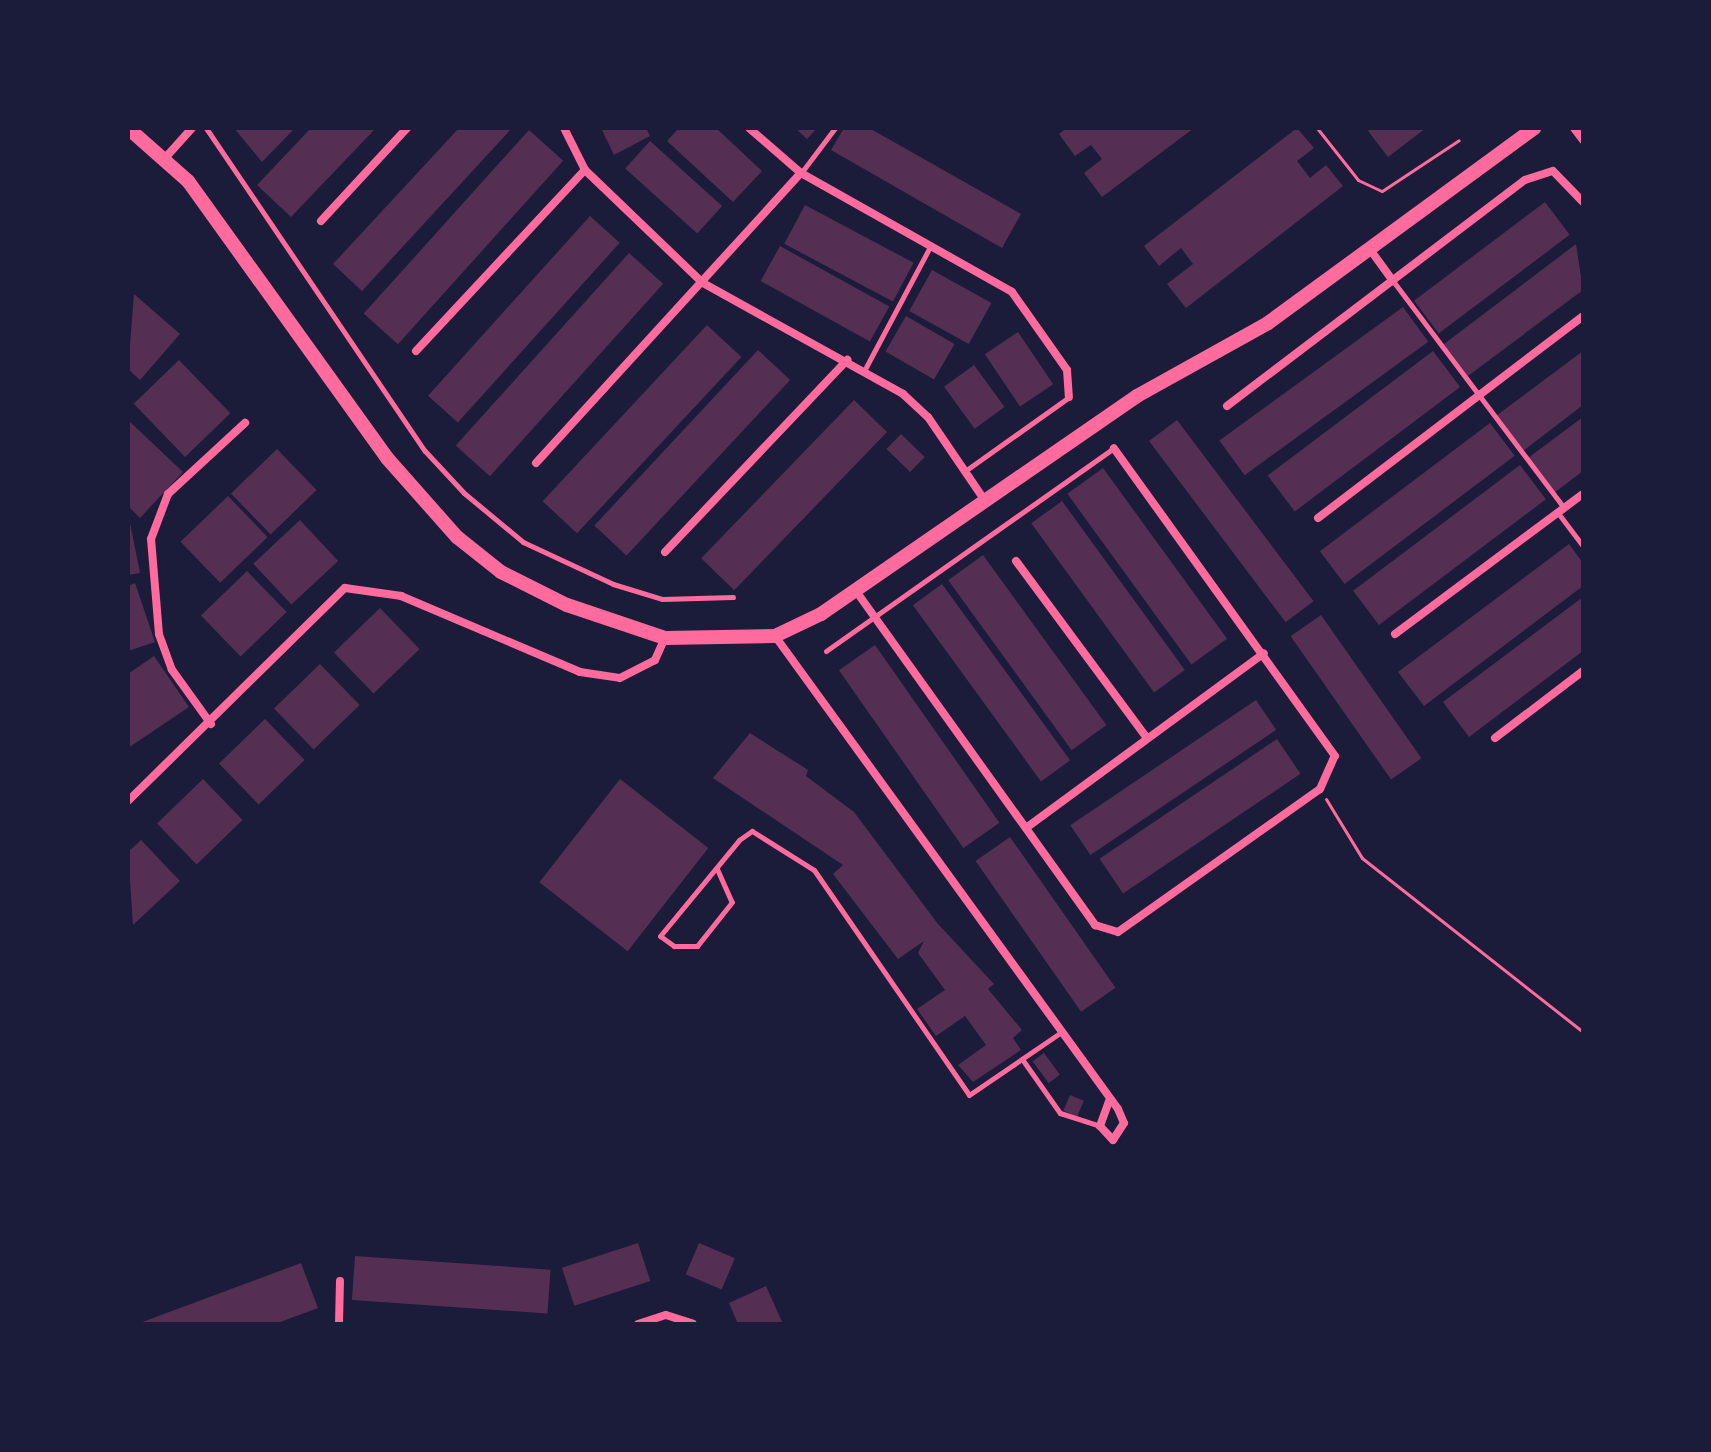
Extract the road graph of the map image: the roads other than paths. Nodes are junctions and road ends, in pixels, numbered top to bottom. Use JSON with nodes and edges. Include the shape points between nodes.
{"nodes":[{"id":1,"x":128,"y":128,"type":"edge"},
{"id":2,"x":192,"y":128,"type":"edge"},
{"id":3,"x":206,"y":128,"type":"edge"},
{"id":4,"x":407,"y":128,"type":"edge"},
{"id":5,"x":564,"y":128,"type":"edge"},
{"id":6,"x":749,"y":128,"type":"edge"},
{"id":7,"x":835,"y":128,"type":"edge"},
{"id":8,"x":1534,"y":128,"type":"edge"},
{"id":9,"x":1574,"y":128,"type":"edge"},
{"id":10,"x":1583,"y":140,"type":"edge"},
{"id":11,"x":166,"y":157,"type":"junction"},
{"id":12,"x":585,"y":170,"type":"junction"},
{"id":13,"x":801,"y":173,"type":"junction"},
{"id":14,"x":1583,"y":202,"type":"edge"},
{"id":15,"x":321,"y":221,"type":"dead end"},
{"id":16,"x":931,"y":246,"type":"junction"},
{"id":17,"x":1369,"y":248,"type":"junction"},
{"id":18,"x":1393,"y":281,"type":"junction"},
{"id":19,"x":703,"y":283,"type":"junction"},
{"id":20,"x":1583,"y":316,"type":"edge"},
{"id":21,"x":416,"y":351,"type":"dead end"},
{"id":22,"x":847,"y":360,"type":"junction"},
{"id":23,"x":865,"y":369,"type":"junction"},
{"id":24,"x":1479,"y":394,"type":"junction"},
{"id":25,"x":1069,"y":397,"type":"joint"},
{"id":26,"x":1227,"y":406,"type":"dead end"},
{"id":27,"x":245,"y":423,"type":"dead end"},
{"id":28,"x":1114,"y":448,"type":"joint"},
{"id":29,"x":536,"y":463,"type":"dead end"},
{"id":30,"x":965,"y":471,"type":"junction"},
{"id":31,"x":1583,"y":494,"type":"edge"},
{"id":32,"x":986,"y":503,"type":"junction"},
{"id":33,"x":1561,"y":510,"type":"junction"},
{"id":34,"x":1318,"y":518,"type":"dead end"},
{"id":35,"x":1583,"y":546,"type":"edge"},
{"id":36,"x":665,"y":552,"type":"dead end"},
{"id":37,"x":1016,"y":561,"type":"dead end"},
{"id":38,"x":856,"y":591,"type":"junction"},
{"id":39,"x":733,"y":597,"type":"dead end"},
{"id":40,"x":875,"y":618,"type":"junction"},
{"id":41,"x":1395,"y":634,"type":"dead end"},
{"id":42,"x":775,"y":636,"type":"junction"},
{"id":43,"x":665,"y":638,"type":"junction"},
{"id":44,"x":826,"y":651,"type":"dead end"},
{"id":45,"x":1264,"y":653,"type":"junction"},
{"id":46,"x":1583,"y":671,"type":"edge"},
{"id":47,"x":211,"y":724,"type":"junction"},
{"id":48,"x":1146,"y":737,"type":"junction"},
{"id":49,"x":1495,"y":738,"type":"dead end"},
{"id":50,"x":128,"y":801,"type":"edge"},
{"id":51,"x":1026,"y":828,"type":"junction"},
{"id":52,"x":717,"y":869,"type":"junction"},
{"id":53,"x":1060,"y":1033,"type":"junction"},
{"id":54,"x":1022,"y":1059,"type":"junction"},
{"id":55,"x":1109,"y":1101,"type":"junction"},
{"id":56,"x":1100,"y":1126,"type":"junction"},
{"id":57,"x":340,"y":1281,"type":"dead end"},
{"id":58,"x":339,"y":1324,"type":"edge"},
{"id":59,"x":638,"y":1324,"type":"edge"},
{"id":60,"x":693,"y":1324,"type":"edge"}],
"edges":[{"from":1,"to":11,"type":"street"},
{"from":2,"to":11,"type":"street"},
{"from":3,"to":39,"type":"lane","via":[[425,451],[464,493],[523,542],[613,584],[662,599]]},
{"from":4,"to":15,"type":"street"},
{"from":5,"to":12,"type":"street"},
{"from":6,"to":13,"type":"street"},
{"from":7,"to":13,"type":"lane"},
{"from":8,"to":17,"type":"street"},
{"from":9,"to":10,"type":"street"},
{"from":11,"to":43,"type":"street","via":[[387,458],[457,537],[501,572],[567,605]]},
{"from":12,"to":19,"type":"street"},
{"from":12,"to":21,"type":"street"},
{"from":13,"to":16,"type":"street"},
{"from":13,"to":19,"type":"street"},
{"from":14,"to":18,"type":"street","via":[[1566,179],[1540,172]]},
{"from":16,"to":23,"type":"lane"},
{"from":16,"to":25,"type":"street","via":[[1012,292],[1067,370]]},
{"from":17,"to":18,"type":"street"},
{"from":17,"to":32,"type":"street","via":[[1268,323],[1149,389]]},
{"from":18,"to":24,"type":"lane"},
{"from":18,"to":26,"type":"street"},
{"from":19,"to":22,"type":"street"},
{"from":19,"to":29,"type":"street"},
{"from":20,"to":24,"type":"street"},
{"from":22,"to":23,"type":"street"},
{"from":22,"to":36,"type":"street"},
{"from":23,"to":30,"type":"street","via":[[928,417]]},
{"from":24,"to":33,"type":"lane"},
{"from":24,"to":34,"type":"street"},
{"from":25,"to":30,"type":"lane"},
{"from":27,"to":47,"type":"street","via":[[168,494],[151,539],[159,634],[172,670]]},
{"from":28,"to":40,"type":"lane"},
{"from":28,"to":45,"type":"street"},
{"from":30,"to":32,"type":"street"},
{"from":31,"to":33,"type":"street"},
{"from":32,"to":38,"type":"street"},
{"from":33,"to":35,"type":"lane"},
{"from":33,"to":41,"type":"street"},
{"from":37,"to":48,"type":"street"},
{"from":38,"to":40,"type":"street"},
{"from":38,"to":42,"type":"street"},
{"from":40,"to":44,"type":"lane"},
{"from":40,"to":51,"type":"street"},
{"from":42,"to":43,"type":"street"},
{"from":42,"to":53,"type":"street"},
{"from":43,"to":47,"type":"street","via":[[655,660],[635,674],[607,676],[508,644],[401,596],[345,588]]},
{"from":45,"to":48,"type":"street"},
{"from":45,"to":51,"type":"street","via":[[1335,756],[1320,789],[1118,932],[1095,925]]},
{"from":46,"to":49,"type":"street"},
{"from":47,"to":50,"type":"street"},
{"from":48,"to":51,"type":"street"},
{"from":52,"to":52,"type":"lane","via":[[732,902],[697,946],[674,946],[660,936]]},
{"from":52,"to":54,"type":"lane","via":[[752,831],[814,870],[969,1095]]},
{"from":53,"to":54,"type":"lane"},
{"from":53,"to":55,"type":"street"},
{"from":54,"to":56,"type":"lane","via":[[1060,1113]]},
{"from":55,"to":56,"type":"street"},
{"from":55,"to":56,"type":"street","via":[[1124,1123],[1122,1133],[1106,1138]]},
{"from":57,"to":58,"type":"street"},
{"from":59,"to":60,"type":"street","via":[[666,1315]]}]}
